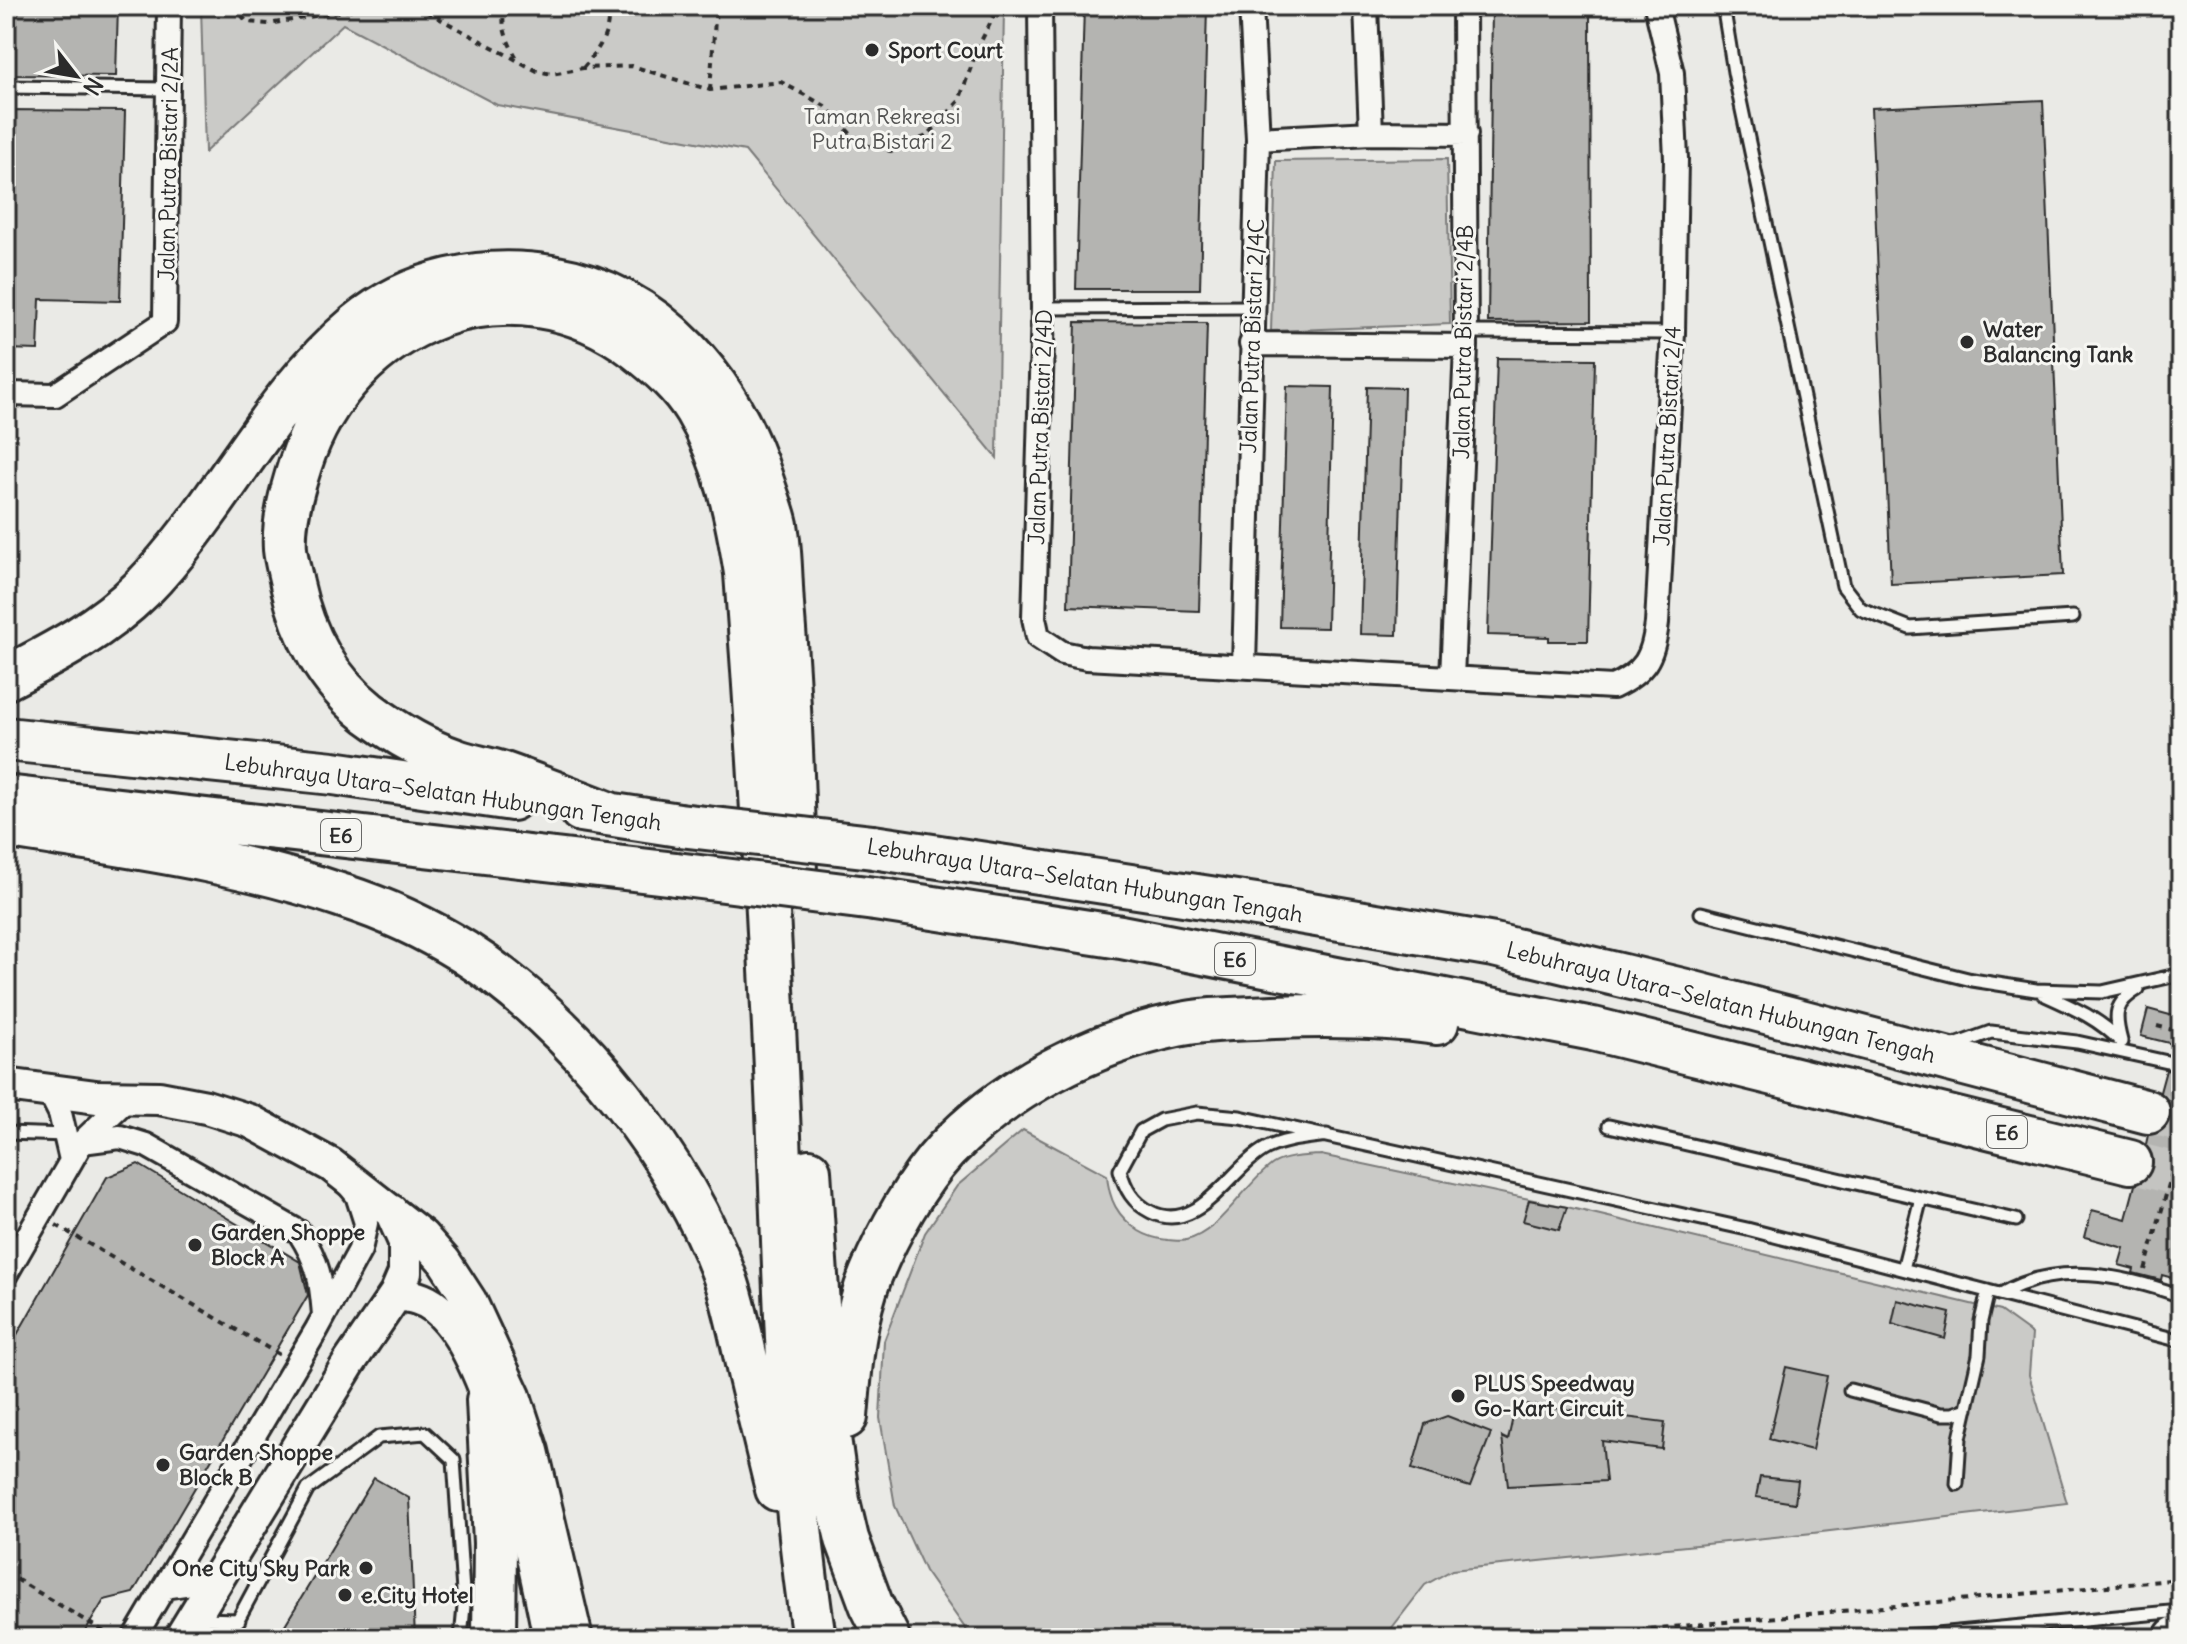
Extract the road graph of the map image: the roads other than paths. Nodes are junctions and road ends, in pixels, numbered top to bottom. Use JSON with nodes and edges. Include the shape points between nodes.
{"nodes":[{"id":1,"x":169,"y":6,"type":"edge"},
{"id":2,"x":1040,"y":6,"type":"edge"},
{"id":3,"x":1251,"y":6,"type":"edge"},
{"id":4,"x":1366,"y":6,"type":"edge"},
{"id":5,"x":1464,"y":6,"type":"edge"},
{"id":6,"x":1656,"y":6,"type":"edge"},
{"id":7,"x":1726,"y":6,"type":"edge"},
{"id":8,"x":6,"y":87,"type":"edge"},
{"id":9,"x":170,"y":89,"type":"junction"},
{"id":10,"x":1371,"y":133,"type":"junction"},
{"id":11,"x":1466,"y":134,"type":"junction"},
{"id":12,"x":1258,"y":139,"type":"junction"},
{"id":13,"x":1252,"y":307,"type":"junction"},
{"id":14,"x":1043,"y":308,"type":"junction"},
{"id":15,"x":1673,"y":333,"type":"junction"},
{"id":16,"x":1466,"y":339,"type":"junction"},
{"id":17,"x":1251,"y":344,"type":"junction"},
{"id":18,"x":6,"y":394,"type":"edge"},
{"id":19,"x":2073,"y":617,"type":"dead end"},
{"id":20,"x":1244,"y":666,"type":"junction"},
{"id":21,"x":6,"y":678,"type":"edge"},
{"id":22,"x":1452,"y":678,"type":"junction"},
{"id":23,"x":6,"y":739,"type":"edge"},
{"id":24,"x":6,"y":797,"type":"edge"},
{"id":25,"x":610,"y":814,"type":"junction"},
{"id":26,"x":6,"y":826,"type":"edge"},
{"id":27,"x":1701,"y":913,"type":"dead end"},
{"id":28,"x":2181,"y":974,"type":"edge"},
{"id":29,"x":2145,"y":984,"type":"junction"},
{"id":30,"x":2036,"y":990,"type":"junction"},
{"id":31,"x":1593,"y":1029,"type":"junction"},
{"id":32,"x":2122,"y":1046,"type":"junction"},
{"id":33,"x":1929,"y":1054,"type":"junction"},
{"id":34,"x":2181,"y":1065,"type":"edge"},
{"id":35,"x":6,"y":1085,"type":"edge"},
{"id":36,"x":48,"y":1089,"type":"junction"},
{"id":37,"x":128,"y":1098,"type":"junction"},
{"id":38,"x":2148,"y":1112,"type":"tunnel mouth"},
{"id":39,"x":1609,"y":1126,"type":"dead end"},
{"id":40,"x":6,"y":1133,"type":"edge"},
{"id":41,"x":1327,"y":1135,"type":"junction"},
{"id":42,"x":73,"y":1146,"type":"junction"},
{"id":43,"x":2130,"y":1162,"type":"tunnel mouth"},
{"id":44,"x":331,"y":1165,"type":"junction"},
{"id":45,"x":1921,"y":1198,"type":"junction"},
{"id":46,"x":391,"y":1211,"type":"junction"},
{"id":47,"x":2016,"y":1220,"type":"dead end"},
{"id":48,"x":1903,"y":1269,"type":"junction"},
{"id":49,"x":6,"y":1274,"type":"edge"},
{"id":50,"x":1995,"y":1293,"type":"junction"},
{"id":51,"x":396,"y":1294,"type":"junction"},
{"id":52,"x":2181,"y":1296,"type":"edge"},
{"id":53,"x":324,"y":1315,"type":"junction"},
{"id":54,"x":2181,"y":1341,"type":"edge"},
{"id":55,"x":1850,"y":1390,"type":"dead end"},
{"id":56,"x":488,"y":1400,"type":"junction"},
{"id":57,"x":1967,"y":1409,"type":"junction"},
{"id":58,"x":1957,"y":1484,"type":"dead end"},
{"id":59,"x":847,"y":1539,"type":"junction"},
{"id":60,"x":218,"y":1579,"type":"junction"},
{"id":61,"x":806,"y":1586,"type":"junction"},
{"id":62,"x":164,"y":1587,"type":"junction"},
{"id":63,"x":2181,"y":1611,"type":"edge"},
{"id":64,"x":239,"y":1620,"type":"junction"},
{"id":65,"x":2031,"y":1624,"type":"junction"},
{"id":66,"x":187,"y":1628,"type":"edge"},
{"id":67,"x":134,"y":1638,"type":"edge"},
{"id":68,"x":228,"y":1638,"type":"edge"},
{"id":69,"x":461,"y":1638,"type":"edge"},
{"id":70,"x":494,"y":1638,"type":"edge"},
{"id":71,"x":550,"y":1638,"type":"edge"},
{"id":72,"x":576,"y":1638,"type":"edge"},
{"id":73,"x":814,"y":1638,"type":"edge"},
{"id":74,"x":888,"y":1638,"type":"edge"},
{"id":75,"x":1863,"y":1638,"type":"edge"},
{"id":76,"x":2008,"y":1638,"type":"edge"}],
"edges":[{"from":1,"to":9,"type":"street","name":"Jalan Putra Bistari 2/2A"},
{"from":2,"to":14,"type":"street","name":"Jalan Putra Bistari 2/4D"},
{"from":3,"to":12,"type":"street","name":"Jalan Putra Bistari 2/4C"},
{"from":4,"to":10,"type":"street"},
{"from":5,"to":11,"type":"street","name":"Jalan Putra Bistari 2/4B"},
{"from":6,"to":15,"type":"street","name":"Jalan Putra Bistari 2/4","via":[[1676,113]]},
{"from":7,"to":19,"type":"lane","via":[[1734,72],[1843,586],[1861,609],[1910,628]]},
{"from":8,"to":9,"type":"lane"},
{"from":9,"to":18,"type":"street","name":"Jalan Putra Bistari 2/2A","via":[[165,322],[55,395]]},
{"from":10,"to":11,"type":"street"},
{"from":10,"to":12,"type":"street"},
{"from":11,"to":16,"type":"street","name":"Jalan Putra Bistari 2/4B"},
{"from":12,"to":13,"type":"street","name":"Jalan Putra Bistari 2/4C"},
{"from":13,"to":14,"type":"lane"},
{"from":13,"to":17,"type":"street","name":"Jalan Putra Bistari 2/4C"},
{"from":14,"to":20,"type":"street","name":"Jalan Putra Bistari 2/4D","via":[[1034,618],[1038,637],[1062,653],[1087,658]]},
{"from":15,"to":16,"type":"lane"},
{"from":15,"to":22,"type":"street","name":"Jalan Putra Bistari 2/4","via":[[1657,623],[1648,661],[1632,678],[1613,687]]},
{"from":16,"to":17,"type":"street"},
{"from":16,"to":22,"type":"street","name":"Jalan Putra Bistari 2/4B"},
{"from":17,"to":20,"type":"street","name":"Jalan Putra Bistari 2/4C"},
{"from":20,"to":22,"type":"street","name":"Jalan Putra Bistari 2/4"},
{"from":21,"to":59,"type":"highway","via":[[90,633],[141,590],[214,502],[281,404],[359,324],[394,301],[475,274],[522,272],[574,281],[616,297],[685,347],[726,398],[746,437],[776,525],[792,731],[797,997],[825,1410]]},
{"from":23,"to":25,"type":"highway","name":"Lebuhraya Utara–Selatan Hubungan Tengah","via":[[333,773]]},
{"from":24,"to":31,"type":"highway","number":"E6","bridge":true,"via":[[875,899],[1121,937]]},
{"from":25,"to":33,"type":"highway","name":"Lebuhraya Utara–Selatan Hubungan Tengah","bridge":true,"via":[[873,847],[1494,945]]},
{"from":25,"to":61,"type":"highway","via":[[453,760],[369,713],[320,658],[296,603],[285,548],[291,494],[307,443],[336,394],[367,357],[403,332],[443,316],[511,303],[548,306],[582,316],[621,337],[672,377],[695,408],[726,477],[746,573],[759,747],[790,1396]]},
{"from":26,"to":61,"type":"highway","via":[[176,855],[346,896],[464,952],[563,1034],[658,1149],[727,1283],[790,1541]]},
{"from":27,"to":30,"type":"lane","via":[[1972,980]]},
{"from":28,"to":29,"type":"lane"},
{"from":29,"to":30,"type":"lane","via":[[2102,992]]},
{"from":29,"to":32,"type":"lane","via":[[2123,998],[2118,1008]]},
{"from":30,"to":32,"type":"lane","via":[[2108,1028]]},
{"from":31,"to":43,"type":"highway","number":"E6"},
{"from":31,"to":59,"type":"highway","via":[[1522,1035],[1407,1019],[1326,1015],[1178,1024],[1064,1064],[999,1103],[945,1151],[906,1205],[871,1275],[853,1338],[847,1409],[852,1515]]},
{"from":32,"to":33,"type":"lane","via":[[1991,1032]]},
{"from":32,"to":34,"type":"lane"},
{"from":33,"to":38,"type":"highway","name":"Lebuhraya Utara–Selatan Hubungan Tengah"},
{"from":35,"to":36,"type":"street"},
{"from":36,"to":37,"type":"street"},
{"from":36,"to":42,"type":"street"},
{"from":37,"to":42,"type":"street"},
{"from":37,"to":44,"type":"street","via":[[159,1098],[250,1121]]},
{"from":39,"to":45,"type":"lane"},
{"from":40,"to":42,"type":"lane"},
{"from":41,"to":41,"type":"lane","via":[[1269,1147],[1197,1209],[1179,1218],[1140,1207],[1125,1188],[1120,1170],[1141,1131],[1161,1120],[1197,1113]]},
{"from":41,"to":48,"type":"lane"},
{"from":42,"to":49,"type":"street"},
{"from":42,"to":53,"type":"street","via":[[120,1137],[146,1145],[299,1232],[314,1254]]},
{"from":44,"to":46,"type":"street"},
{"from":44,"to":53,"type":"street","via":[[357,1195],[366,1223],[360,1250]]},
{"from":45,"to":47,"type":"lane"},
{"from":45,"to":48,"type":"lane"},
{"from":46,"to":51,"type":"street","via":[[405,1242],[405,1273]]},
{"from":46,"to":72,"type":"street","via":[[444,1261],[470,1301],[503,1372],[532,1451]]},
{"from":48,"to":50,"type":"lane"},
{"from":50,"to":52,"type":"lane","via":[[2065,1274],[2142,1282]]},
{"from":50,"to":54,"type":"lane"},
{"from":50,"to":57,"type":"lane","via":[[1981,1321]]},
{"from":51,"to":56,"type":"street","via":[[418,1297],[443,1315],[469,1354]]},
{"from":51,"to":60,"type":"street"},
{"from":53,"to":62,"type":"street"},
{"from":55,"to":57,"type":"lane","via":[[1941,1414]]},
{"from":56,"to":70,"type":"highway"},
{"from":56,"to":71,"type":"street","via":[[512,1472]]},
{"from":57,"to":58,"type":"lane"},
{"from":59,"to":74,"type":"highway"},
{"from":60,"to":62,"type":"street"},
{"from":60,"to":66,"type":"street"},
{"from":61,"to":73,"type":"highway"},
{"from":62,"to":67,"type":"street"},
{"from":63,"to":65,"type":"lane"},
{"from":64,"to":66,"type":"lane"},
{"from":64,"to":68,"type":"lane"},
{"from":64,"to":69,"type":"lane","via":[[308,1489],[379,1437],[425,1433],[454,1460],[464,1606]]},
{"from":65,"to":75,"type":"lane"},
{"from":65,"to":76,"type":"lane"}]}
